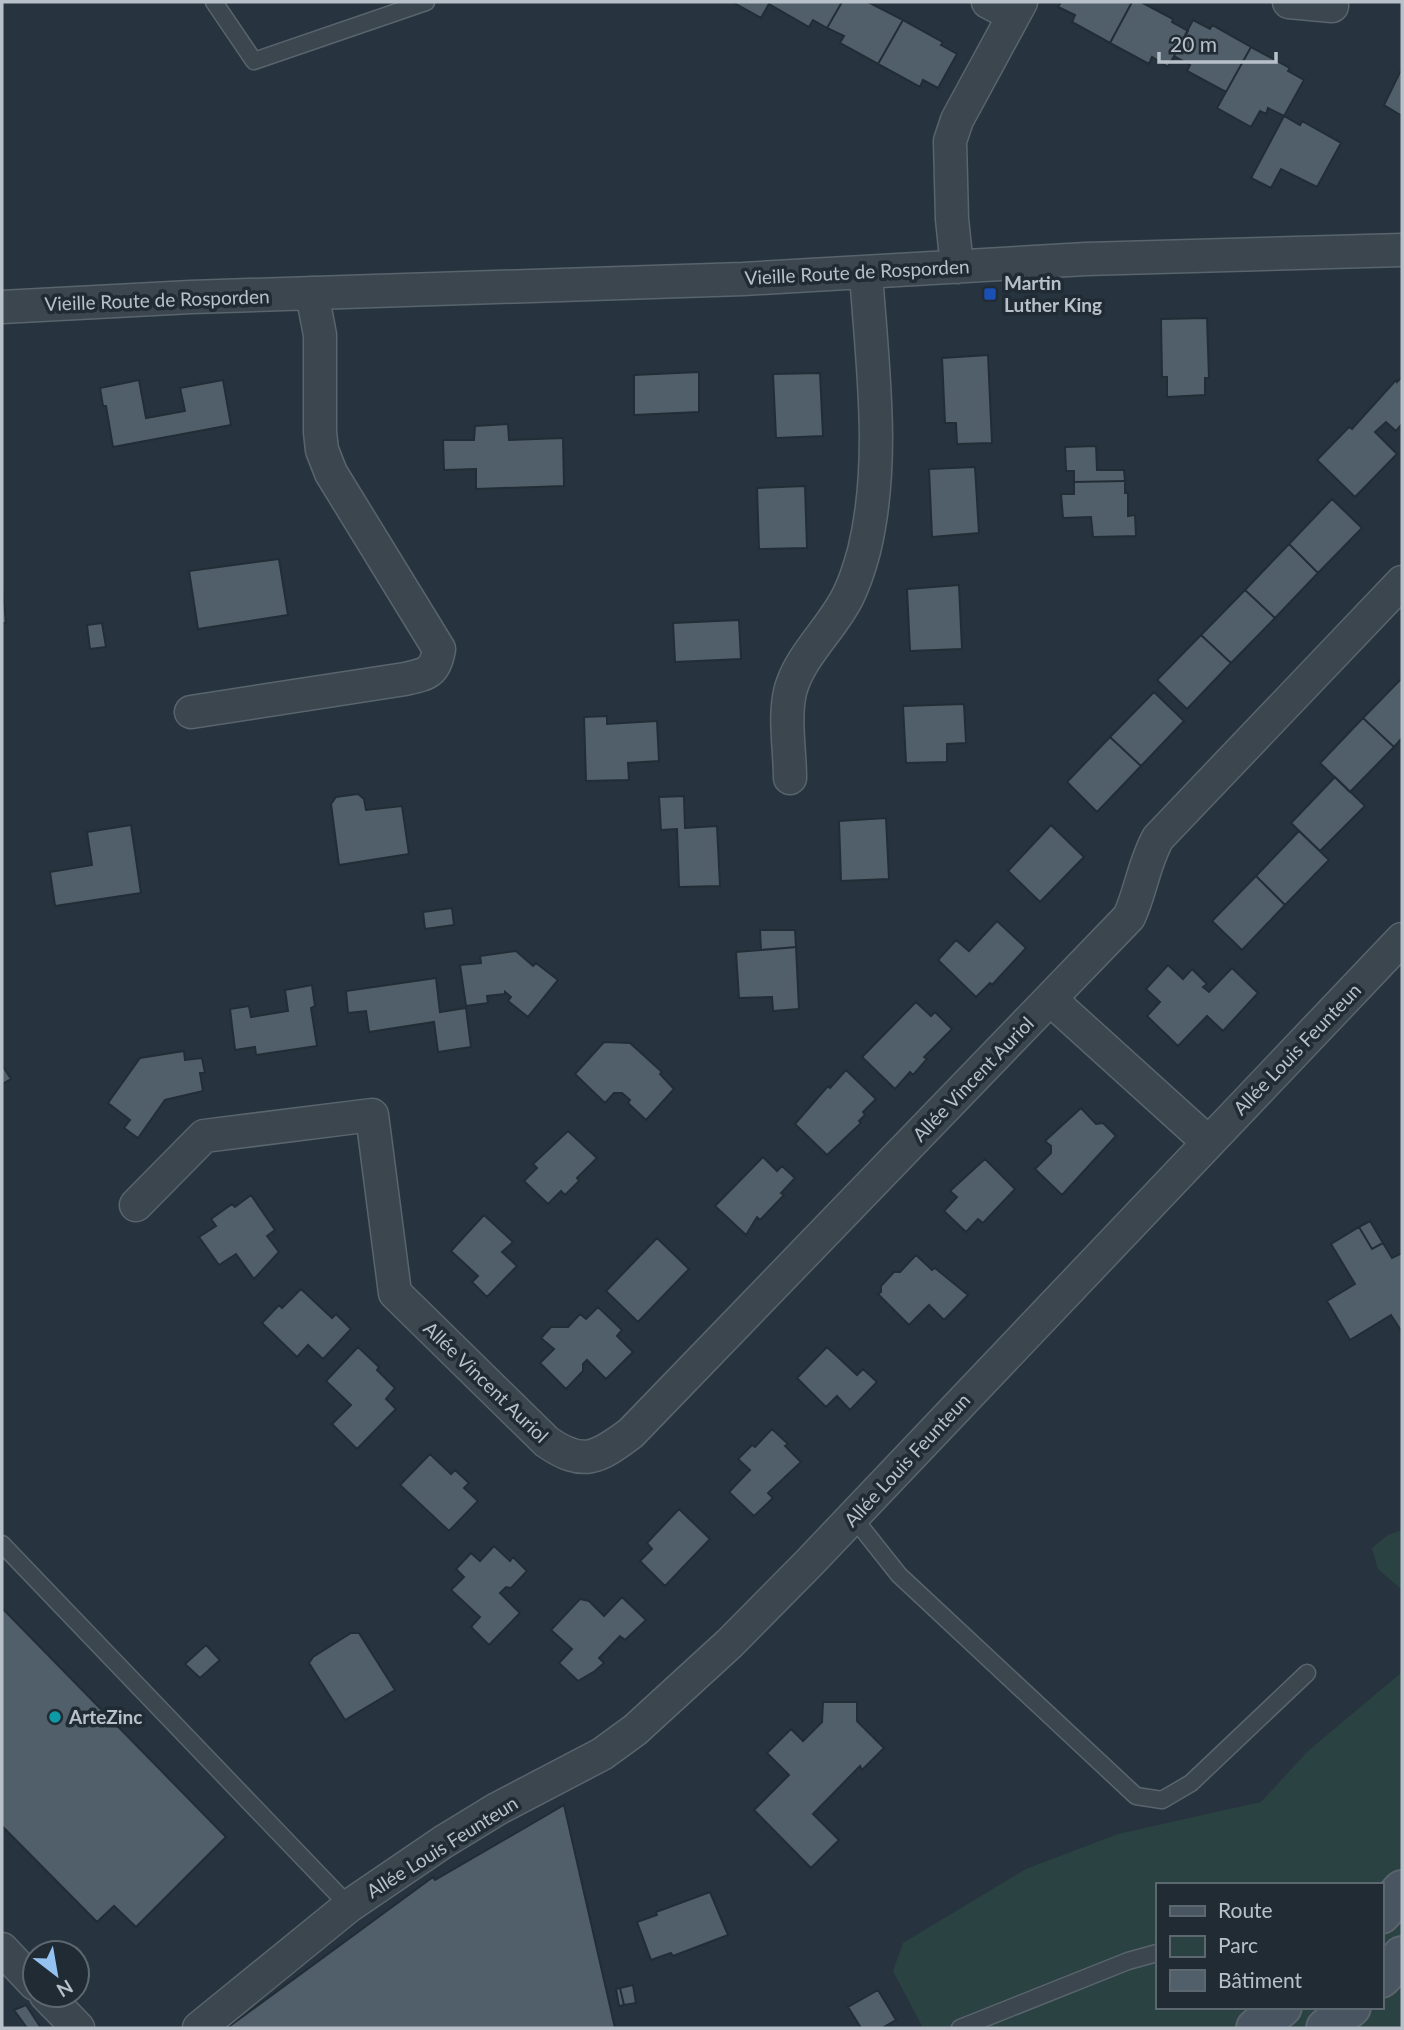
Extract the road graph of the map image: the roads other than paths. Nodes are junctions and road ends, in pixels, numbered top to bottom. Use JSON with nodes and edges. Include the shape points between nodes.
{"nodes":[{"id":1,"x":214,"y":2,"type":"edge"},
{"id":2,"x":426,"y":2,"type":"edge"},
{"id":3,"x":1289,"y":2,"type":"edge"},
{"id":4,"x":1007,"y":6,"type":"edge"},
{"id":5,"x":1332,"y":6,"type":"dead end"},
{"id":6,"x":1402,"y":250,"type":"edge"},
{"id":7,"x":957,"y":267,"type":"junction"},
{"id":8,"x":866,"y":273,"type":"junction"},
{"id":9,"x":312,"y":293,"type":"junction"},
{"id":10,"x":2,"y":307,"type":"edge"},
{"id":11,"x":1402,"y":582,"type":"edge"},
{"id":12,"x":191,"y":712,"type":"dead end"},
{"id":13,"x":790,"y":778,"type":"dead end"},
{"id":14,"x":1402,"y":939,"type":"edge"},
{"id":15,"x":1050,"y":999,"type":"junction"},
{"id":16,"x":1209,"y":1142,"type":"junction"},
{"id":17,"x":136,"y":1205,"type":"dead end"},
{"id":18,"x":853,"y":1517,"type":"junction"},
{"id":19,"x":2,"y":1544,"type":"edge"},
{"id":20,"x":1307,"y":1673,"type":"dead end"},
{"id":21,"x":1402,"y":1890,"type":"edge"},
{"id":22,"x":349,"y":1906,"type":"junction"},
{"id":23,"x":1383,"y":1912,"type":"edge"},
{"id":24,"x":2,"y":1949,"type":"edge"},
{"id":25,"x":1156,"y":1953,"type":"edge"},
{"id":26,"x":1402,"y":1956,"type":"edge"},
{"id":27,"x":21,"y":1969,"type":"edge"},
{"id":28,"x":1383,"y":1976,"type":"edge"},
{"id":29,"x":60,"y":2009,"type":"edge"},
{"id":30,"x":1280,"y":2009,"type":"edge"},
{"id":31,"x":1349,"y":2009,"type":"edge"},
{"id":32,"x":78,"y":2028,"type":"edge"},
{"id":33,"x":199,"y":2028,"type":"edge"},
{"id":34,"x":960,"y":2028,"type":"edge"},
{"id":35,"x":1256,"y":2028,"type":"edge"},
{"id":36,"x":1326,"y":2028,"type":"edge"}],
"edges":[{"from":1,"to":2,"type":"lane","via":[[254,61]]},
{"from":3,"to":5,"type":"street"},
{"from":4,"to":7,"type":"street","via":[[950,141]]},
{"from":6,"to":7,"type":"street","name":"Vieille Route de Rosporden"},
{"from":7,"to":8,"type":"street","name":"Vieille Route de Rosporden"},
{"from":8,"to":9,"type":"street","name":"Vieille Route de Rosporden"},
{"from":8,"to":13,"type":"street","via":[[874,403],[870,520],[848,596],[802,666],[790,693]]},
{"from":9,"to":10,"type":"street","name":"Vieille Route de Rosporden"},
{"from":9,"to":12,"type":"street","via":[[320,335],[322,450],[331,473],[439,649],[437,662],[426,674],[405,679]]},
{"from":11,"to":15,"type":"street","name":"Allée Vincent Auriol","via":[[1158,838],[1129,917]]},
{"from":14,"to":16,"type":"street","name":"Allée Louis Feunteun"},
{"from":15,"to":16,"type":"street","name":"Allée Vincent Auriol"},
{"from":15,"to":17,"type":"street","name":"Allée Vincent Auriol","via":[[631,1433],[589,1457],[564,1454],[547,1442],[395,1293],[372,1115],[204,1136]]},
{"from":16,"to":18,"type":"street","name":"Allée Louis Feunteun"},
{"from":18,"to":20,"type":"lane","via":[[899,1575],[1136,1796],[1162,1800],[1191,1783]]},
{"from":18,"to":22,"type":"street","name":"Allée Louis Feunteun","via":[[730,1643],[635,1730],[602,1754],[443,1842]]},
{"from":19,"to":22,"type":"lane","name":"Allée Louis Feunteun"},
{"from":21,"to":23,"type":"main road"},
{"from":22,"to":33,"type":"street","name":"Allée Louis Feunteun"},
{"from":24,"to":27,"type":"street"},
{"from":25,"to":34,"type":"lane"},
{"from":26,"to":28,"type":"main road"},
{"from":29,"to":32,"type":"street"},
{"from":30,"to":35,"type":"main road"},
{"from":31,"to":36,"type":"main road"}]}
